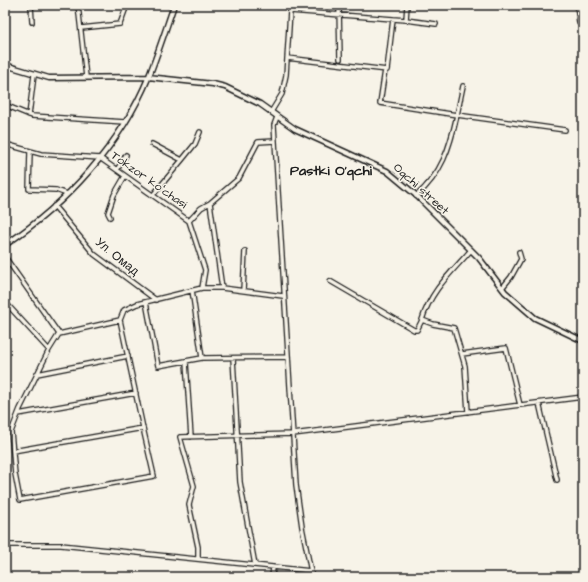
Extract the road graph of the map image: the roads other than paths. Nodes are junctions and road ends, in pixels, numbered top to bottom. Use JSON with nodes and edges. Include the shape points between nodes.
{"nodes":[{"id":1,"x":31,"y":5,"type":"edge"},
{"id":2,"x":78,"y":5,"type":"edge"},
{"id":3,"x":127,"y":5,"type":"edge"},
{"id":4,"x":174,"y":5,"type":"edge"},
{"id":5,"x":290,"y":5,"type":"edge"},
{"id":6,"x":339,"y":5,"type":"edge"},
{"id":7,"x":407,"y":5,"type":"edge"},
{"id":8,"x":577,"y":5,"type":"edge"},
{"id":9,"x":290,"y":11,"type":"junction"},
{"id":10,"x":340,"y":15,"type":"junction"},
{"id":11,"x":393,"y":19,"type":"junction"},
{"id":12,"x":406,"y":20,"type":"junction"},
{"id":13,"x":32,"y":22,"type":"dead end"},
{"id":14,"x":436,"y":24,"type":"dead end"},
{"id":15,"x":583,"y":24,"type":"edge"},
{"id":16,"x":81,"y":28,"type":"junction"},
{"id":17,"x":287,"y":58,"type":"junction"},
{"id":18,"x":340,"y":59,"type":"dead end"},
{"id":19,"x":5,"y":65,"type":"edge"},
{"id":20,"x":385,"y":70,"type":"junction"},
{"id":21,"x":34,"y":75,"type":"junction"},
{"id":22,"x":86,"y":77,"type":"junction"},
{"id":23,"x":148,"y":77,"type":"junction"},
{"id":24,"x":463,"y":86,"type":"dead end"},
{"id":25,"x":5,"y":105,"type":"edge"},
{"id":26,"x":272,"y":112,"type":"junction"},
{"id":27,"x":30,"y":115,"type":"junction"},
{"id":28,"x":457,"y":115,"type":"junction"},
{"id":29,"x":277,"y":117,"type":"junction"},
{"id":30,"x":125,"y":122,"type":"junction"},
{"id":31,"x":565,"y":130,"type":"dead end"},
{"id":32,"x":200,"y":132,"type":"dead end"},
{"id":33,"x":275,"y":141,"type":"junction"},
{"id":34,"x":5,"y":144,"type":"edge"},
{"id":35,"x":152,"y":144,"type":"dead end"},
{"id":36,"x":30,"y":152,"type":"junction"},
{"id":37,"x":126,"y":155,"type":"dead end"},
{"id":38,"x":100,"y":158,"type":"junction"},
{"id":39,"x":182,"y":160,"type":"junction"},
{"id":40,"x":117,"y":170,"type":"junction"},
{"id":41,"x":126,"y":176,"type":"junction"},
{"id":42,"x":67,"y":194,"type":"junction"},
{"id":43,"x":153,"y":195,"type":"junction"},
{"id":44,"x":416,"y":196,"type":"junction"},
{"id":45,"x":210,"y":203,"type":"junction"},
{"id":46,"x":54,"y":206,"type":"junction"},
{"id":47,"x":110,"y":217,"type":"dead end"},
{"id":48,"x":189,"y":221,"type":"junction"},
{"id":49,"x":5,"y":245,"type":"edge"},
{"id":50,"x":471,"y":250,"type":"junction"},
{"id":51,"x":245,"y":251,"type":"dead end"},
{"id":52,"x":519,"y":252,"type":"dead end"},
{"id":53,"x":5,"y":257,"type":"edge"},
{"id":54,"x":330,"y":281,"type":"dead end"},
{"id":55,"x":202,"y":288,"type":"junction"},
{"id":56,"x":222,"y":288,"type":"junction"},
{"id":57,"x":502,"y":288,"type":"junction"},
{"id":58,"x":192,"y":290,"type":"junction"},
{"id":59,"x":244,"y":291,"type":"junction"},
{"id":60,"x":283,"y":296,"type":"junction"},
{"id":61,"x":156,"y":300,"type":"junction"},
{"id":62,"x":5,"y":302,"type":"edge"},
{"id":63,"x":146,"y":302,"type":"junction"},
{"id":64,"x":120,"y":320,"type":"junction"},
{"id":65,"x":422,"y":320,"type":"junction"},
{"id":66,"x":59,"y":334,"type":"junction"},
{"id":67,"x":583,"y":341,"type":"edge"},
{"id":68,"x":49,"y":350,"type":"junction"},
{"id":69,"x":462,"y":354,"type":"junction"},
{"id":70,"x":128,"y":356,"type":"junction"},
{"id":71,"x":287,"y":357,"type":"junction"},
{"id":72,"x":202,"y":358,"type":"junction"},
{"id":73,"x":233,"y":358,"type":"junction"},
{"id":74,"x":186,"y":362,"type":"junction"},
{"id":75,"x":37,"y":374,"type":"junction"},
{"id":76,"x":136,"y":393,"type":"junction"},
{"id":77,"x":583,"y":396,"type":"edge"},
{"id":78,"x":539,"y":403,"type":"junction"},
{"id":79,"x":520,"y":405,"type":"junction"},
{"id":80,"x":468,"y":412,"type":"junction"},
{"id":81,"x":18,"y":414,"type":"junction"},
{"id":82,"x":143,"y":428,"type":"junction"},
{"id":83,"x":292,"y":434,"type":"junction"},
{"id":84,"x":238,"y":436,"type":"junction"},
{"id":85,"x":191,"y":437,"type":"junction"},
{"id":86,"x":13,"y":451,"type":"junction"},
{"id":87,"x":557,"y":480,"type":"dead end"},
{"id":88,"x":5,"y":545,"type":"edge"},
{"id":89,"x":198,"y":559,"type":"junction"},
{"id":90,"x":255,"y":565,"type":"junction"},
{"id":91,"x":273,"y":567,"type":"junction"},
{"id":92,"x":311,"y":571,"type":"junction"},
{"id":93,"x":272,"y":577,"type":"edge"},
{"id":94,"x":312,"y":577,"type":"edge"}],
"edges":[{"from":1,"to":13,"type":"street"},
{"from":2,"to":16,"type":"street"},
{"from":3,"to":16,"type":"street","via":[[120,24]]},
{"from":4,"to":23,"type":"main road"},
{"from":5,"to":9,"type":"street"},
{"from":6,"to":10,"type":"street"},
{"from":7,"to":12,"type":"street"},
{"from":8,"to":15,"type":"street","via":[[578,20]]},
{"from":9,"to":10,"type":"street"},
{"from":9,"to":17,"type":"street"},
{"from":10,"to":11,"type":"street"},
{"from":10,"to":18,"type":"street"},
{"from":11,"to":12,"type":"street"},
{"from":11,"to":20,"type":"street"},
{"from":12,"to":14,"type":"street"},
{"from":16,"to":22,"type":"street"},
{"from":17,"to":20,"type":"street"},
{"from":17,"to":26,"type":"street","via":[[282,94]]},
{"from":19,"to":21,"type":"main road","name":"Oqchi street"},
{"from":20,"to":28,"type":"street","via":[[380,103]]},
{"from":21,"to":22,"type":"main road","name":"Oqchi street","via":[[60,79]]},
{"from":21,"to":27,"type":"street"},
{"from":22,"to":23,"type":"main road","name":"Oqchi street"},
{"from":23,"to":26,"type":"main road","name":"Oqchi street","via":[[225,87]]},
{"from":23,"to":30,"type":"main road"},
{"from":24,"to":28,"type":"street"},
{"from":25,"to":27,"type":"street"},
{"from":26,"to":29,"type":"main road","name":"Oqchi street"},
{"from":27,"to":30,"type":"street"},
{"from":28,"to":31,"type":"street"},
{"from":28,"to":44,"type":"street","via":[[444,159]]},
{"from":29,"to":33,"type":"street","via":[[274,124]]},
{"from":29,"to":44,"type":"main road","name":"Oqchi street","via":[[295,130],[387,171]]},
{"from":30,"to":38,"type":"main road"},
{"from":32,"to":39,"type":"street","via":[[195,144]]},
{"from":33,"to":45,"type":"street","via":[[258,142],[239,178]]},
{"from":33,"to":60,"type":"street"},
{"from":34,"to":36,"type":"street","name":"Tokzor koʻchasi"},
{"from":35,"to":39,"type":"street"},
{"from":36,"to":38,"type":"street","name":"Tokzor koʻchasi"},
{"from":36,"to":42,"type":"street","via":[[29,189],[56,190]]},
{"from":37,"to":40,"type":"street"},
{"from":38,"to":40,"type":"street","name":"Tokzor koʻchasi"},
{"from":38,"to":42,"type":"main road","via":[[80,183]]},
{"from":39,"to":43,"type":"street"},
{"from":40,"to":41,"type":"street","name":"Tokzor koʻchasi"},
{"from":41,"to":43,"type":"street","name":"Tokzor koʻchasi"},
{"from":41,"to":47,"type":"street","via":[[114,196],[108,213]]},
{"from":42,"to":46,"type":"main road"},
{"from":43,"to":48,"type":"street","name":"Tokzor koʻchasi"},
{"from":44,"to":50,"type":"main road","name":"Oqchi street"},
{"from":45,"to":48,"type":"street","via":[[201,208]]},
{"from":45,"to":56,"type":"street"},
{"from":46,"to":49,"type":"main road","via":[[29,229]]},
{"from":46,"to":61,"type":"street","name":"Ул. Омад","via":[[94,254]]},
{"from":48,"to":55,"type":"street","name":"Tokzor koʻchasi","via":[[205,270]]},
{"from":50,"to":57,"type":"main road","name":"Oqchi street"},
{"from":50,"to":65,"type":"street","via":[[437,287]]},
{"from":51,"to":59,"type":"street"},
{"from":52,"to":57,"type":"street","via":[[521,259]]},
{"from":53,"to":66,"type":"street"},
{"from":54,"to":65,"type":"street","via":[[414,330],[417,330]]},
{"from":55,"to":56,"type":"street"},
{"from":55,"to":58,"type":"street"},
{"from":56,"to":59,"type":"street"},
{"from":57,"to":67,"type":"main road","name":"Oqchi street","via":[[535,318]]},
{"from":58,"to":61,"type":"street"},
{"from":58,"to":72,"type":"street"},
{"from":59,"to":60,"type":"street"},
{"from":60,"to":71,"type":"street"},
{"from":61,"to":63,"type":"street"},
{"from":62,"to":68,"type":"street"},
{"from":63,"to":64,"type":"street","via":[[124,310]]},
{"from":63,"to":74,"type":"street","via":[[158,366]]},
{"from":64,"to":66,"type":"street"},
{"from":64,"to":70,"type":"street"},
{"from":65,"to":69,"type":"street","via":[[454,328]]},
{"from":66,"to":68,"type":"street"},
{"from":68,"to":75,"type":"street"},
{"from":69,"to":79,"type":"street","via":[[506,348]]},
{"from":69,"to":80,"type":"street"},
{"from":70,"to":75,"type":"street"},
{"from":70,"to":76,"type":"street"},
{"from":71,"to":73,"type":"street"},
{"from":71,"to":83,"type":"street"},
{"from":72,"to":73,"type":"street"},
{"from":72,"to":74,"type":"street"},
{"from":73,"to":84,"type":"street"},
{"from":74,"to":85,"type":"street"},
{"from":75,"to":81,"type":"street"},
{"from":76,"to":81,"type":"street"},
{"from":76,"to":82,"type":"street"},
{"from":77,"to":78,"type":"street"},
{"from":78,"to":79,"type":"street"},
{"from":78,"to":87,"type":"street"},
{"from":79,"to":80,"type":"street"},
{"from":80,"to":83,"type":"street"},
{"from":81,"to":86,"type":"street","via":[[11,432]]},
{"from":82,"to":86,"type":"street"},
{"from":82,"to":86,"type":"street","via":[[154,476],[74,491],[20,500]]},
{"from":83,"to":84,"type":"street"},
{"from":83,"to":92,"type":"street","via":[[301,520]]},
{"from":84,"to":85,"type":"street"},
{"from":84,"to":90,"type":"street","via":[[240,482]]},
{"from":85,"to":89,"type":"street","via":[[180,437],[194,486],[190,505]]},
{"from":88,"to":89,"type":"street","via":[[61,544]]},
{"from":89,"to":90,"type":"street"},
{"from":90,"to":91,"type":"street"},
{"from":91,"to":92,"type":"street"},
{"from":91,"to":93,"type":"street"},
{"from":92,"to":94,"type":"street"}]}
